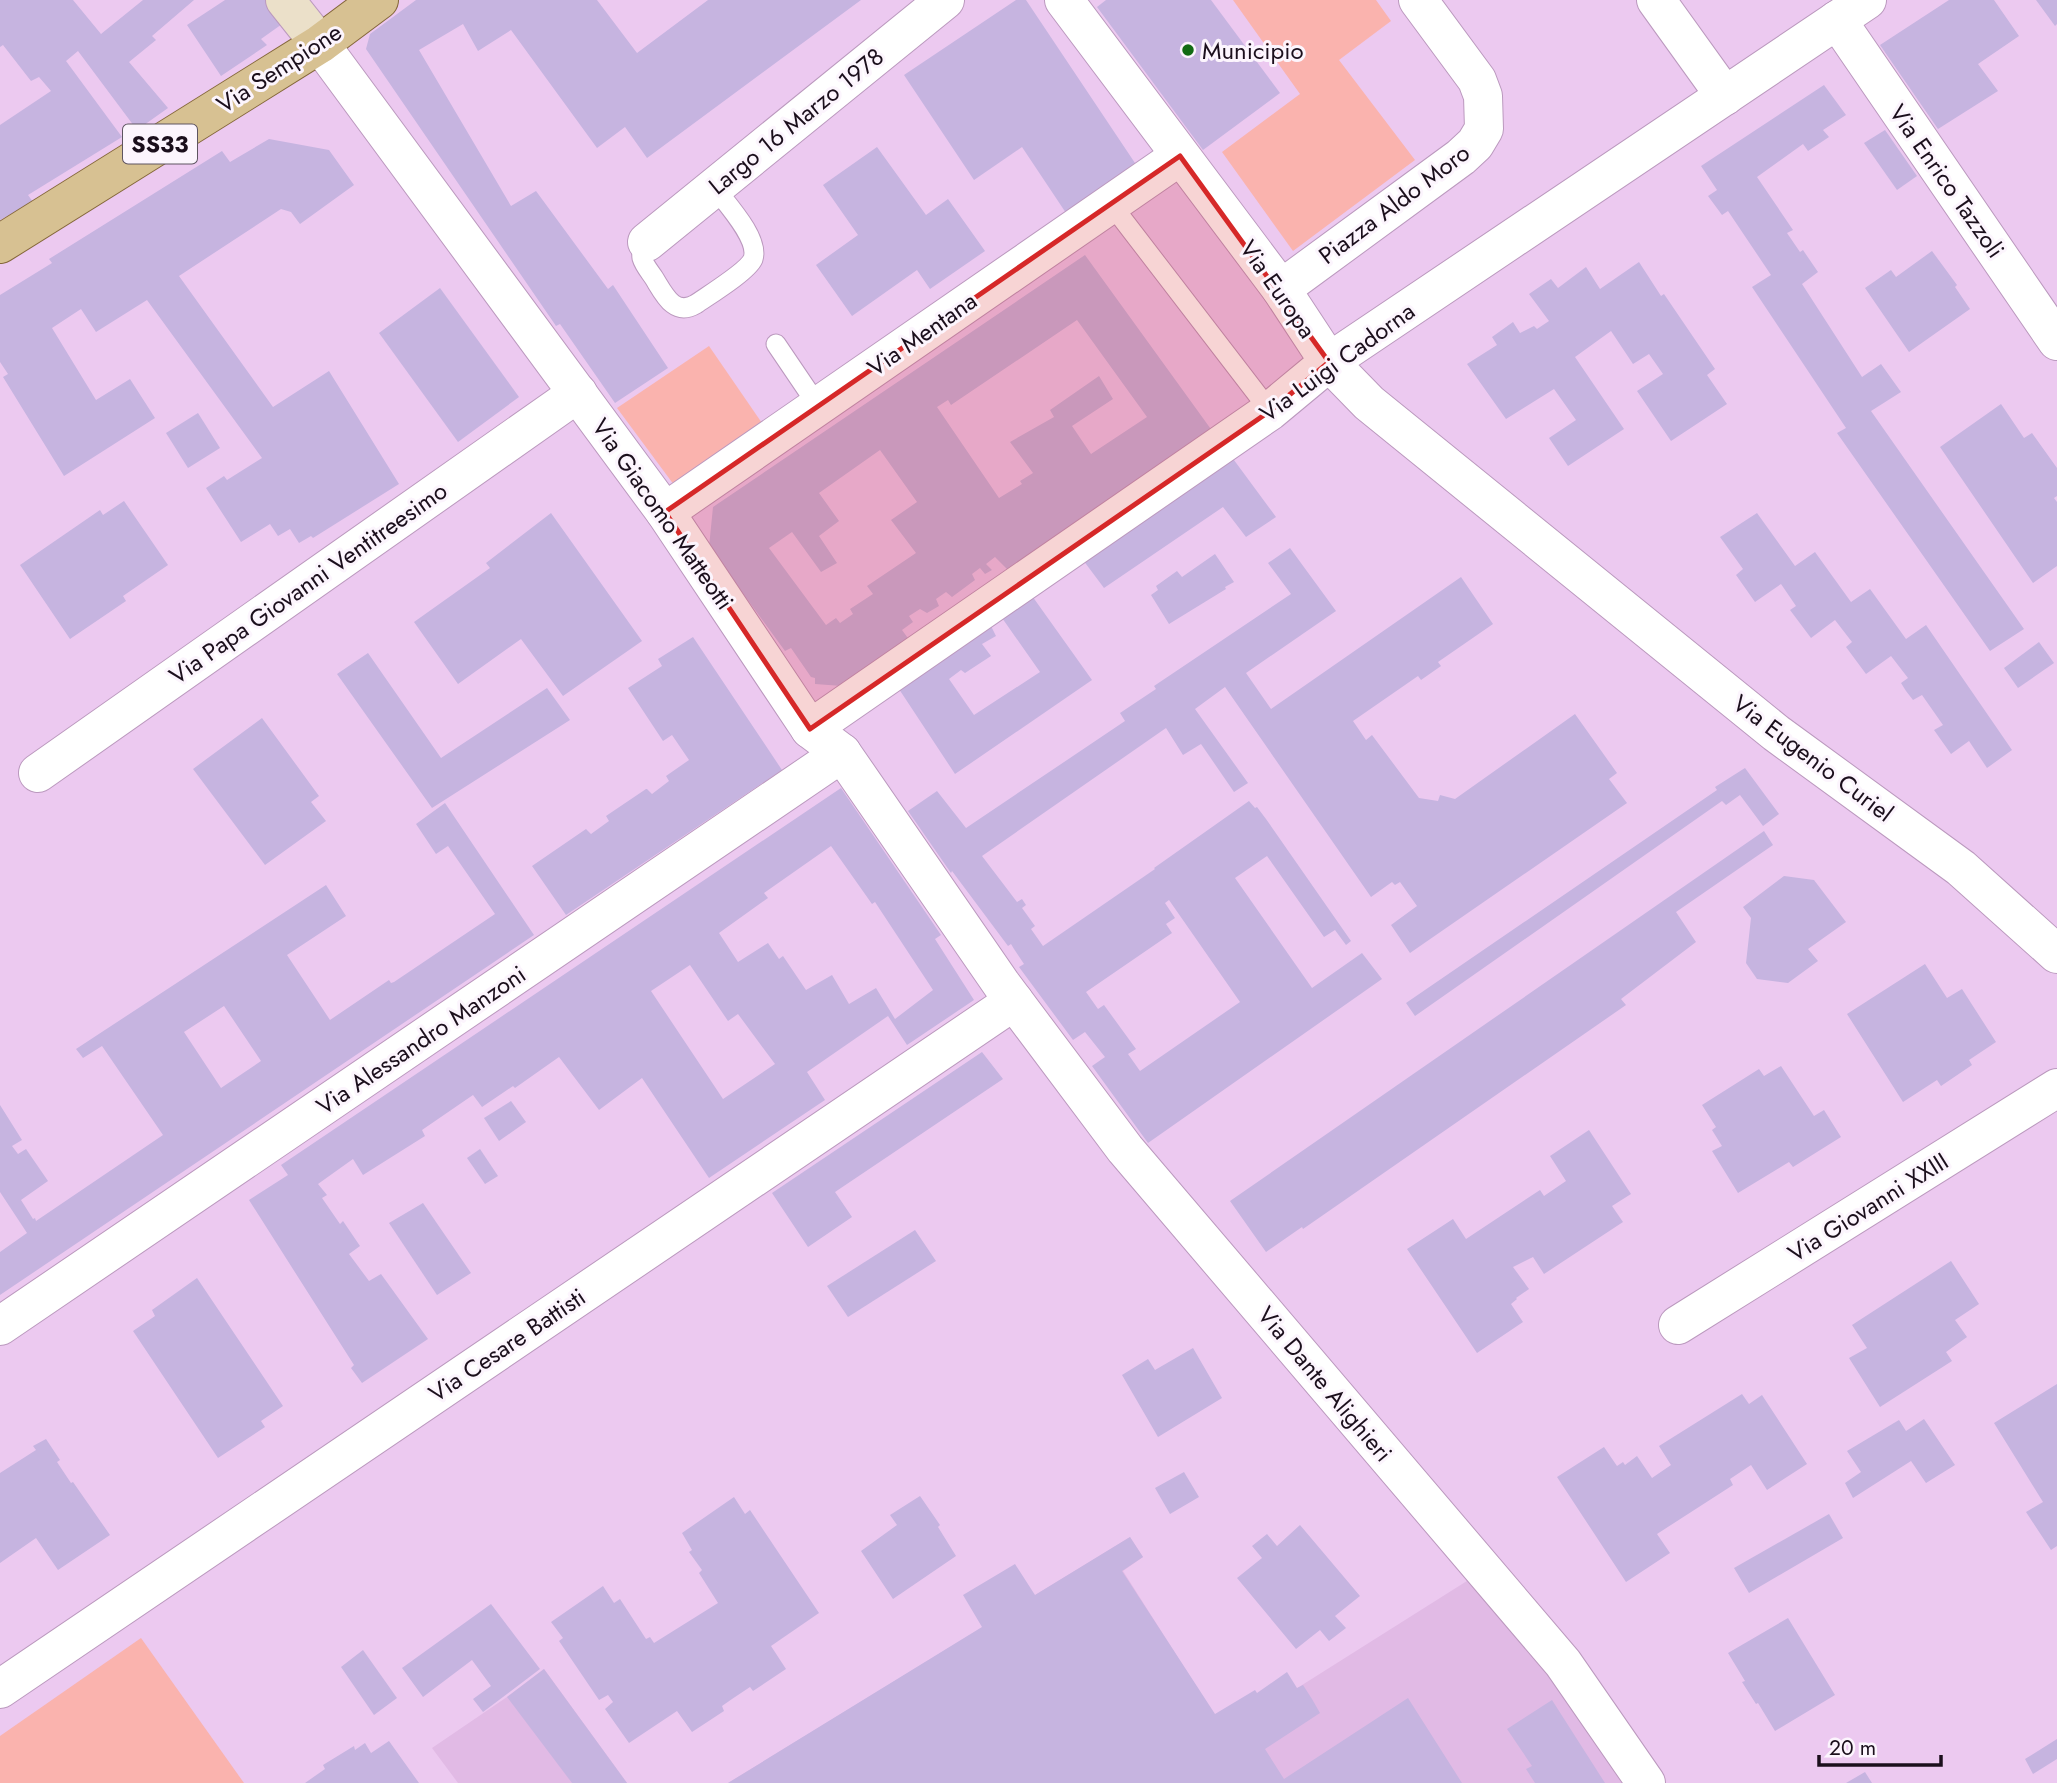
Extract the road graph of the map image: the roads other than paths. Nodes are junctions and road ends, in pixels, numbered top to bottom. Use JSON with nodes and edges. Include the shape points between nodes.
{"nodes":[{"id":1,"x":285,"y":0,"type":"edge"},
{"id":2,"x":379,"y":0,"type":"edge"},
{"id":3,"x":945,"y":0,"type":"edge"},
{"id":4,"x":1065,"y":0,"type":"edge"},
{"id":5,"x":1418,"y":0,"type":"edge"},
{"id":6,"x":1656,"y":0,"type":"edge"},
{"id":7,"x":1852,"y":10,"type":"edge"},
{"id":8,"x":320,"y":44,"type":"junction"},
{"id":9,"x":1725,"y":96,"type":"junction"},
{"id":10,"x":1180,"y":156,"type":"junction"},
{"id":11,"x":714,"y":187,"type":"junction"},
{"id":12,"x":1111,"y":204,"type":"junction"},
{"id":13,"x":647,"y":242,"type":"joint"},
{"id":14,"x":0,"y":244,"type":"edge"},
{"id":15,"x":1281,"y":289,"type":"junction"},
{"id":16,"x":2057,"y":341,"type":"edge"},
{"id":17,"x":776,"y":344,"type":"dead end"},
{"id":18,"x":1329,"y":362,"type":"junction"},
{"id":19,"x":578,"y":393,"type":"junction"},
{"id":20,"x":818,"y":406,"type":"junction"},
{"id":21,"x":1270,"y":411,"type":"junction"},
{"id":22,"x":664,"y":512,"type":"junction"},
{"id":23,"x":1568,"y":564,"type":"joint"},
{"id":24,"x":810,"y":729,"type":"junction"},
{"id":25,"x":842,"y":753,"type":"junction"},
{"id":26,"x":38,"y":773,"type":"dead end"},
{"id":27,"x":2057,"y":954,"type":"edge"},
{"id":28,"x":1008,"y":993,"type":"junction"},
{"id":29,"x":2057,"y":1088,"type":"edge"},
{"id":30,"x":1678,"y":1325,"type":"dead end"},
{"id":31,"x":0,"y":1326,"type":"edge"},
{"id":32,"x":0,"y":1689,"type":"edge"},
{"id":33,"x":1646,"y":1783,"type":"edge"}],
"edges":[{"from":1,"to":8,"type":"street"},
{"from":2,"to":8,"type":"main road","name":"Via Sempione","number":"SS33"},
{"from":3,"to":11,"type":"street","name":"Largo 16 Marzo 1978"},
{"from":4,"to":10,"type":"street","name":"Via Europa"},
{"from":5,"to":15,"type":"street","name":"Piazza Aldo Moro","via":[[1477,80],[1483,96],[1484,129],[1461,157]]},
{"from":6,"to":9,"type":"street"},
{"from":7,"to":9,"type":"street","name":"Via Luigi Cadorna"},
{"from":7,"to":16,"type":"street","name":"Via Enrico Tazzoli"},
{"from":8,"to":14,"type":"main road","name":"Via Sempione","number":"SS33"},
{"from":8,"to":19,"type":"street","name":"Via Giacomo Matteotti"},
{"from":9,"to":18,"type":"street","name":"Via Luigi Cadorna"},
{"from":10,"to":12,"type":"street","name":"Via Mentana"},
{"from":10,"to":15,"type":"street","name":"Via Europa"},
{"from":11,"to":13,"type":"street","name":"Largo 16 Marzo 1978"},
{"from":11,"to":13,"type":"lane","via":[[751,237],[755,249],[745,269],[688,309],[681,308],[665,296],[643,261]]},
{"from":12,"to":20,"type":"street","name":"Via Mentana"},
{"from":12,"to":21,"type":"lane"},
{"from":15,"to":18,"type":"street","name":"Via Europa"},
{"from":17,"to":20,"type":"lane"},
{"from":18,"to":21,"type":"street","name":"Via Luigi Cadorna"},
{"from":18,"to":23,"type":"street","name":"Via Europa","via":[[1369,403]]},
{"from":19,"to":22,"type":"street","name":"Via Giacomo Matteotti"},
{"from":19,"to":26,"type":"street","name":"Via Papa Giovanni Ventitreesimo"},
{"from":20,"to":22,"type":"street","name":"Via Mentana"},
{"from":21,"to":24,"type":"street","name":"Via Luigi Cadorna"},
{"from":22,"to":24,"type":"street","name":"Via Giacomo Matteotti"},
{"from":23,"to":27,"type":"street","name":"Via Eugenio Curiel","via":[[1776,733],[1961,868]]},
{"from":24,"to":25,"type":"street","name":"Via Giacomo Matteotti"},
{"from":25,"to":28,"type":"street","name":"Via Giacomo Matteotti"},
{"from":25,"to":31,"type":"street","name":"Via Alessandro Manzoni"},
{"from":28,"to":32,"type":"street","name":"Via Cesare Battisti"},
{"from":28,"to":33,"type":"street","name":"Via Dante Alighieri","via":[[1125,1149],[1563,1663]]},
{"from":29,"to":30,"type":"street","name":"Via Giovanni XXIII"}]}
